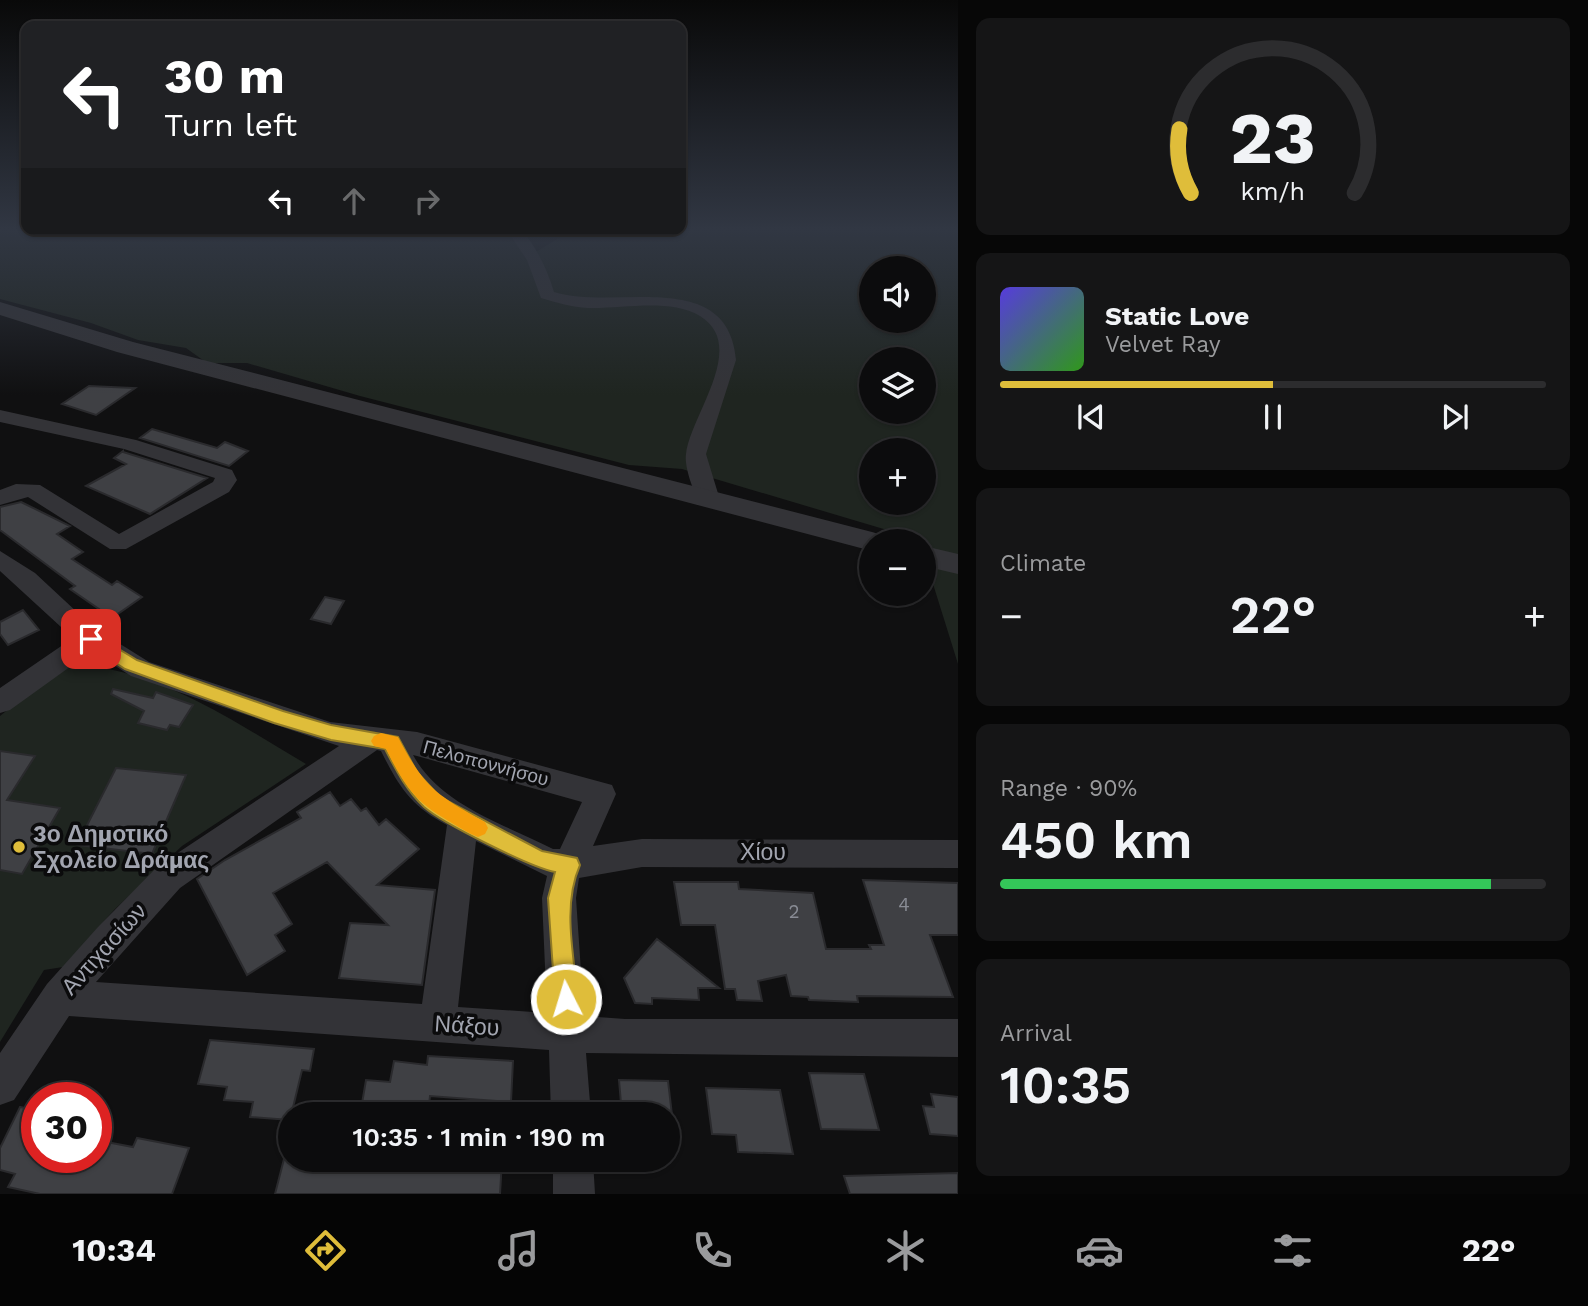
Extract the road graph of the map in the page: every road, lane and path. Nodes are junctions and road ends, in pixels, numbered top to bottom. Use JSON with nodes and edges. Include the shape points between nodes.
{"nodes":[{"id":1,"x":544,"y":284,"type":"edge"},
{"id":2,"x":0,"y":308,"type":"edge"},
{"id":3,"x":0,"y":416,"type":"edge"},
{"id":4,"x":0,"y":498,"type":"edge"},
{"id":5,"x":709,"y":500,"type":"junction"},
{"id":6,"x":859,"y":539,"type":"edge"},
{"id":7,"x":0,"y":559,"type":"edge"},
{"id":8,"x":936,"y":559,"type":"edge"},
{"id":9,"x":958,"y":564,"type":"edge"},
{"id":10,"x":91,"y":639,"type":"junction"},
{"id":11,"x":0,"y":702,"type":"edge"},
{"id":12,"x":381,"y":741,"type":"junction"},
{"id":13,"x":463,"y":820,"type":"junction"},
{"id":14,"x":958,"y":854,"type":"edge"},
{"id":15,"x":570,"y":865,"type":"junction"},
{"id":16,"x":60,"y":997,"type":"junction"},
{"id":17,"x":438,"y":1024,"type":"junction"},
{"id":18,"x":569,"y":1034,"type":"junction"},
{"id":19,"x":958,"y":1038,"type":"edge"},
{"id":20,"x":0,"y":1086,"type":"edge"},
{"id":21,"x":571,"y":1102,"type":"edge"},
{"id":22,"x":573,"y":1172,"type":"edge"},
{"id":23,"x":574,"y":1194,"type":"edge"}],
"edges":[{"from":1,"to":5,"type":"street","via":[[547,295],[558,300],[591,305],[676,303],[693,306],[717,322],[729,362],[696,456]]},
{"from":2,"to":5,"type":"street","via":[[125,347]]},
{"from":3,"to":4,"type":"street","via":[[129,444],[225,474],[226,480],[118,544],[32,490]]},
{"from":5,"to":6,"type":"street"},
{"from":7,"to":10,"type":"street","name":"Πελοποννήσου"},
{"from":8,"to":9,"type":"street"},
{"from":10,"to":11,"type":"street"},
{"from":10,"to":12,"type":"street","name":"Πελοποννήσου","via":[[140,668],[297,723]]},
{"from":12,"to":13,"type":"street","via":[[433,803]]},
{"from":12,"to":15,"type":"street","name":"Πελοποννήσου","via":[[417,744],[601,794]]},
{"from":12,"to":16,"type":"street","name":"Αντιχασίων","via":[[209,847],[169,877]]},
{"from":13,"to":15,"type":"street","via":[[539,860]]},
{"from":13,"to":17,"type":"street"},
{"from":14,"to":15,"type":"street","name":"Χίου","via":[[642,853]]},
{"from":15,"to":18,"type":"street","via":[[559,898]]},
{"from":16,"to":17,"type":"street","name":"Νάξου"},
{"from":16,"to":20,"type":"street","name":"Αντιχασίων"},
{"from":17,"to":18,"type":"street","name":"Νάξου"},
{"from":18,"to":19,"type":"street","name":"Νάξου","via":[[692,1039]]},
{"from":18,"to":21,"type":"street"},
{"from":22,"to":23,"type":"street"}]}
